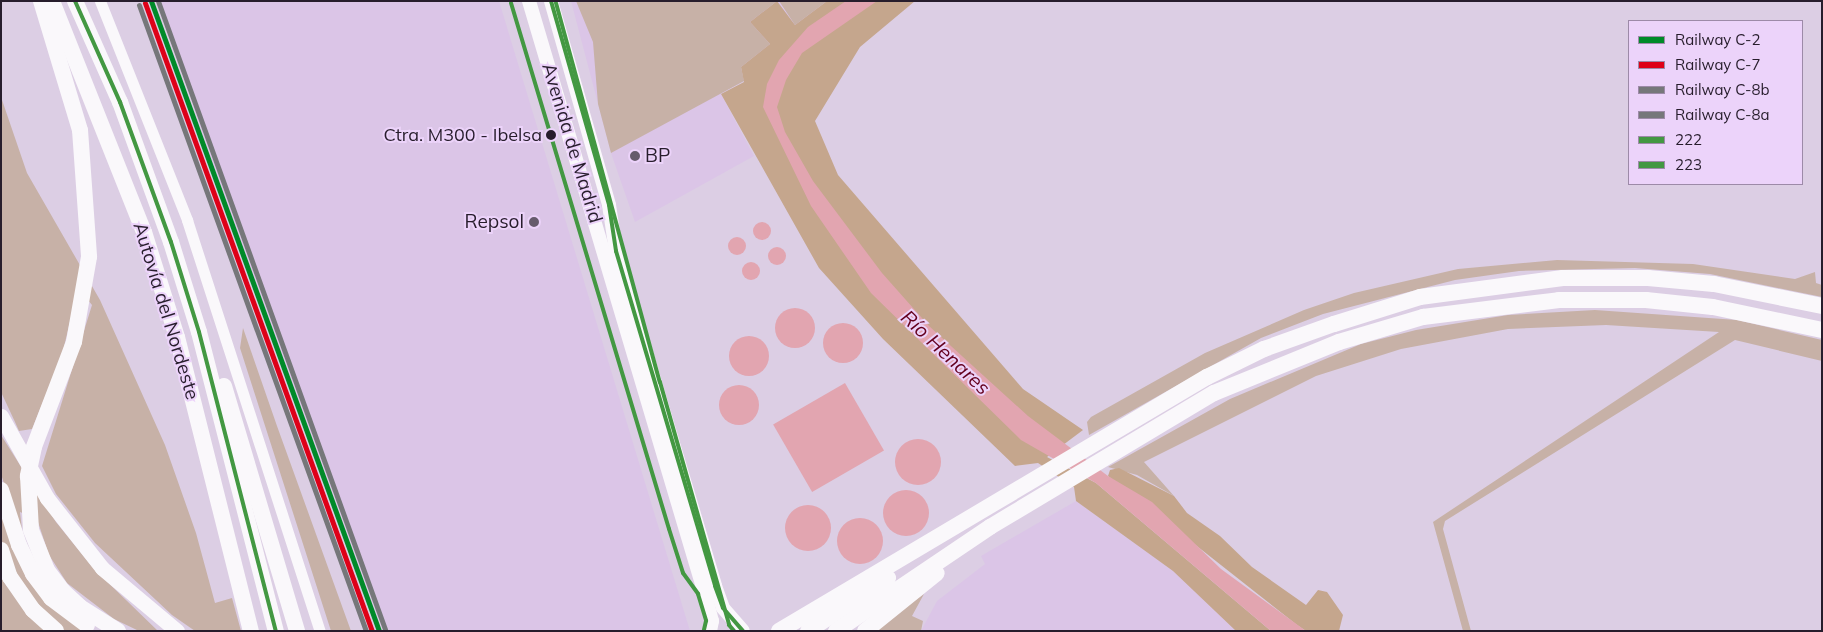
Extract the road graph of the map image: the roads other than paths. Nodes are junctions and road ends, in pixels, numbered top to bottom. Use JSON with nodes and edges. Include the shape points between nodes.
{"nodes":[{"id":1,"x":41,"y":1,"type":"edge"},
{"id":2,"x":52,"y":1,"type":"edge"},
{"id":3,"x":75,"y":1,"type":"edge"},
{"id":4,"x":100,"y":1,"type":"edge"},
{"id":5,"x":529,"y":1,"type":"edge"},
{"id":6,"x":542,"y":1,"type":"edge"},
{"id":7,"x":551,"y":1,"type":"edge"},
{"id":8,"x":171,"y":242,"type":"junction"},
{"id":9,"x":616,"y":251,"type":"junction"},
{"id":10,"x":1822,"y":306,"type":"edge"},
{"id":11,"x":1822,"y":330,"type":"edge"},
{"id":12,"x":1,"y":416,"type":"edge"},
{"id":13,"x":1028,"y":485,"type":"junction"},
{"id":14,"x":1,"y":490,"type":"edge"},
{"id":15,"x":1029,"y":505,"type":"junction"},
{"id":16,"x":1,"y":550,"type":"edge"},
{"id":17,"x":56,"y":631,"type":"edge"},
{"id":18,"x":98,"y":631,"type":"edge"},
{"id":19,"x":118,"y":631,"type":"edge"},
{"id":20,"x":177,"y":631,"type":"edge"},
{"id":21,"x":251,"y":631,"type":"edge"},
{"id":22,"x":276,"y":631,"type":"edge"},
{"id":23,"x":297,"y":631,"type":"edge"},
{"id":24,"x":320,"y":631,"type":"edge"},
{"id":25,"x":710,"y":631,"type":"edge"},
{"id":26,"x":742,"y":631,"type":"edge"},
{"id":27,"x":779,"y":631,"type":"edge"},
{"id":28,"x":808,"y":631,"type":"edge"},
{"id":29,"x":836,"y":631,"type":"edge"},
{"id":30,"x":865,"y":631,"type":"edge"}],
"edges":[{"from":1,"to":19,"type":"highway","via":[[80,130],[88,218],[83,308],[34,447],[28,476],[31,530],[47,570],[63,591],[80,607]]},
{"from":2,"to":21,"type":"highway","name":"Autovía del Nordeste","via":[[144,232],[177,337]]},
{"from":3,"to":8,"type":"highway","name":"Autovía del Nordeste","via":[[120,102]]},
{"from":4,"to":24,"type":"street","via":[[187,220]]},
{"from":5,"to":25,"type":"main road","name":"Avenida de Madrid","via":[[704,591],[712,621]]},
{"from":6,"to":9,"type":"main road"},
{"from":7,"to":9,"type":"main road","name":"Avenida de Madrid","via":[[609,205]]},
{"from":8,"to":22,"type":"highway","name":"Autovía del Nordeste","via":[[199,332]]},
{"from":8,"to":23,"type":"highway","via":[[195,287]]},
{"from":9,"to":26,"type":"main road","name":"Avenida de Madrid","via":[[715,586],[723,608]]},
{"from":10,"to":13,"type":"highway","via":[[1714,284],[1648,278],[1563,278],[1420,297],[1264,349],[1105,436]]},
{"from":11,"to":15,"type":"highway","via":[[1713,307],[1646,300],[1559,300],[1478,308],[1414,320],[1268,368],[1214,393]]},
{"from":12,"to":20,"type":"highway","via":[[47,498],[102,568]]},
{"from":13,"to":27,"type":"highway"},
{"from":13,"to":28,"type":"highway"},
{"from":14,"to":18,"type":"highway","via":[[19,545],[33,574],[52,598]]},
{"from":15,"to":29,"type":"highway","via":[[933,564]]},
{"from":15,"to":30,"type":"highway"},
{"from":16,"to":17,"type":"highway","via":[[10,577],[33,610]]}]}
